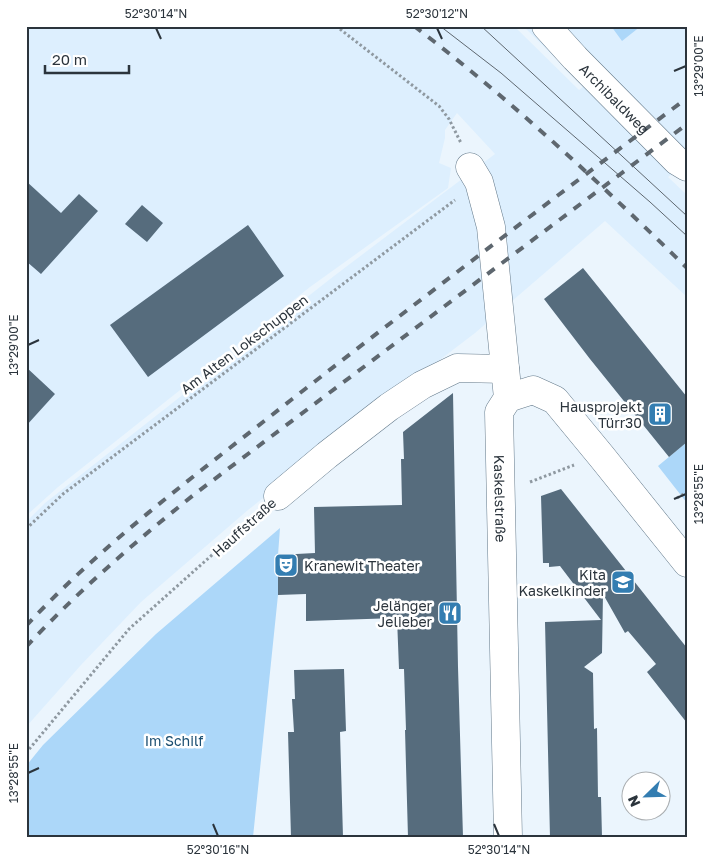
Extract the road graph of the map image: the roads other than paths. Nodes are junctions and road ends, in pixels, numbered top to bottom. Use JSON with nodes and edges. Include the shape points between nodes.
{"nodes":[{"id":1,"x":546,"y":26,"type":"edge"},
{"id":2,"x":687,"y":167,"type":"edge"},
{"id":3,"x":474,"y":174,"type":"road end"},
{"id":4,"x":505,"y":368,"type":"junction"},
{"id":5,"x":508,"y":398,"type":"junction"},
{"id":6,"x":278,"y":496,"type":"road end"},
{"id":7,"x":687,"y":563,"type":"edge"},
{"id":8,"x":508,"y":837,"type":"edge"}],
"edges":[{"from":1,"to":2,"type":"street","name":"Archibaldweg"},
{"from":3,"to":4,"type":"street","name":"Kaskelstraße","via":[[491,227]]},
{"from":4,"to":5,"type":"street","name":"Kaskelstraße"},
{"from":4,"to":6,"type":"street","name":"Hauffstraße","via":[[457,368],[422,385],[389,407]]},
{"from":5,"to":7,"type":"street","via":[[533,390],[555,400]]},
{"from":5,"to":8,"type":"street","name":"Kaskelstraße","via":[[499,412]]}]}
